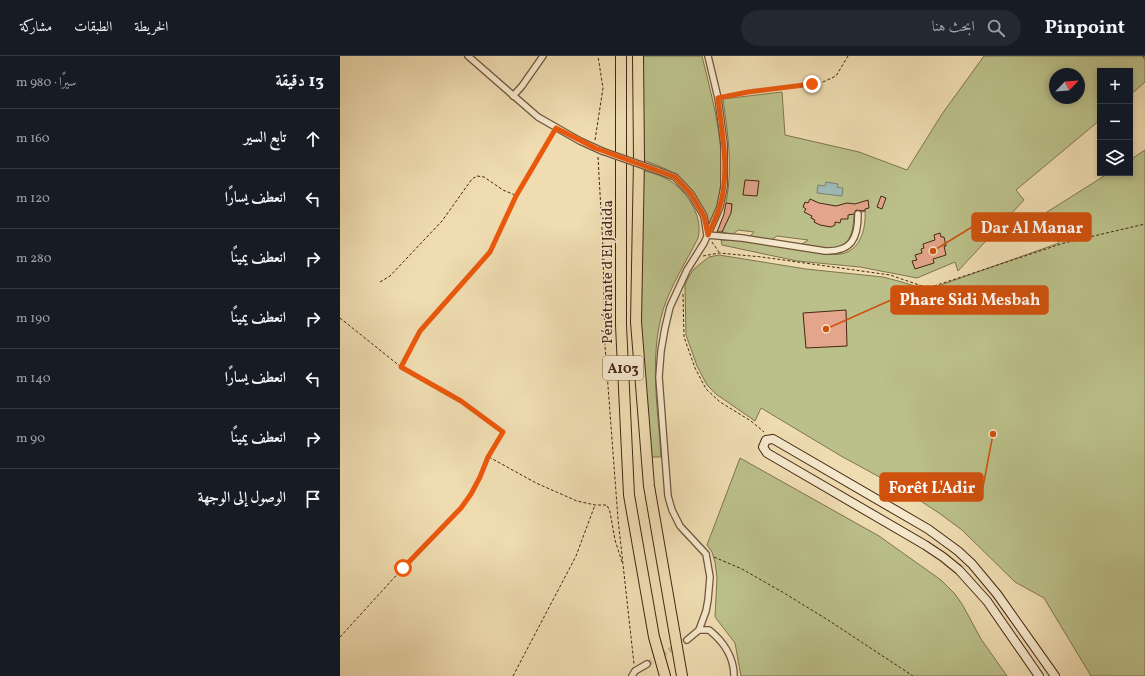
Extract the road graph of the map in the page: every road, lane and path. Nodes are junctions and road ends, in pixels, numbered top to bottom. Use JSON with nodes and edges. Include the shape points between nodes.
{"nodes":[{"id":1,"x":468,"y":56,"type":"edge"},
{"id":2,"x":543,"y":56,"type":"edge"},
{"id":3,"x":598,"y":56,"type":"edge"},
{"id":4,"x":622,"y":56,"type":"edge"},
{"id":5,"x":638,"y":56,"type":"edge"},
{"id":6,"x":708,"y":56,"type":"edge"},
{"id":7,"x":848,"y":56,"type":"edge"},
{"id":8,"x":1143,"y":56,"type":"edge"},
{"id":9,"x":1145,"y":60,"type":"edge"},
{"id":10,"x":513,"y":96,"type":"junction"},
{"id":11,"x":718,"y":98,"type":"junction"},
{"id":12,"x":556,"y":128,"type":"junction"},
{"id":13,"x":595,"y":148,"type":"junction"},
{"id":14,"x":516,"y":196,"type":"junction"},
{"id":15,"x":858,"y":214,"type":"dead end"},
{"id":16,"x":1145,"y":224,"type":"edge"},
{"id":17,"x":708,"y":235,"type":"junction"},
{"id":18,"x":719,"y":253,"type":"junction"},
{"id":19,"x":695,"y":257,"type":"junction"},
{"id":20,"x":380,"y":282,"type":"dead end"},
{"id":21,"x":682,"y":282,"type":"junction"},
{"id":22,"x":340,"y":318,"type":"edge"},
{"id":23,"x":401,"y":367,"type":"junction"},
{"id":24,"x":773,"y":439,"type":"junction"},
{"id":25,"x":488,"y":457,"type":"junction"},
{"id":26,"x":595,"y":505,"type":"junction"},
{"id":27,"x":706,"y":554,"type":"junction"},
{"id":28,"x":623,"y":566,"type":"junction"},
{"id":29,"x":699,"y":630,"type":"junction"},
{"id":30,"x":340,"y":637,"type":"edge"},
{"id":31,"x":687,"y":640,"type":"tunnel mouth"},
{"id":32,"x":647,"y":664,"type":"tunnel mouth"},
{"id":33,"x":633,"y":674,"type":"edge"},
{"id":34,"x":513,"y":676,"type":"edge"},
{"id":35,"x":665,"y":676,"type":"edge"},
{"id":36,"x":682,"y":676,"type":"edge"},
{"id":37,"x":734,"y":676,"type":"edge"},
{"id":38,"x":913,"y":676,"type":"edge"},
{"id":39,"x":1039,"y":676,"type":"edge"},
{"id":40,"x":1055,"y":676,"type":"edge"}],
"edges":[{"from":1,"to":10,"type":"street"},
{"from":2,"to":10,"type":"street"},
{"from":3,"to":13,"type":"path","via":[[603,88]]},
{"from":4,"to":35,"type":"highway","name":"Pénétrante d'El Jadida","number":"A103","via":[[621,324],[629,495],[654,637]]},
{"from":5,"to":36,"type":"highway","name":"Pénétrante d'El Jadida","number":"A103","via":[[636,322],[649,486]]},
{"from":6,"to":11,"type":"street"},
{"from":7,"to":11,"type":"path","via":[[836,76],[823,82]]},
{"from":8,"to":9,"type":"path"},
{"from":10,"to":12,"type":"street"},
{"from":11,"to":17,"type":"street","via":[[724,144],[724,187],[720,207]]},
{"from":12,"to":13,"type":"street"},
{"from":12,"to":14,"type":"path"},
{"from":13,"to":17,"type":"street","bridge":true,"via":[[675,177],[691,194],[704,216]]},
{"from":13,"to":28,"type":"path","via":[[599,162],[604,247],[605,346]]},
{"from":14,"to":20,"type":"path","via":[[484,177],[477,176],[472,179],[442,221],[390,276]]},
{"from":14,"to":23,"type":"path","via":[[490,252],[420,331]]},
{"from":15,"to":17,"type":"street","via":[[858,228],[852,242],[836,251]]},
{"from":16,"to":18,"type":"path","via":[[1064,244],[931,287],[890,275]]},
{"from":17,"to":18,"type":"path"},
{"from":17,"to":19,"type":"street"},
{"from":18,"to":19,"type":"path"},
{"from":19,"to":21,"type":"street"},
{"from":21,"to":24,"type":"path","via":[[684,337],[706,389],[720,402],[751,421]]},
{"from":21,"to":27,"type":"street","via":[[670,307],[659,376],[668,496],[680,526]]},
{"from":22,"to":23,"type":"path"},
{"from":23,"to":25,"type":"path","via":[[461,401],[503,432]]},
{"from":24,"to":39,"type":"street","via":[[764,443],[764,450],[767,453],[925,544],[959,570],[988,601]]},
{"from":24,"to":40,"type":"street","via":[[928,529],[958,551],[997,594]]},
{"from":25,"to":26,"type":"path","via":[[536,484],[577,501]]},
{"from":25,"to":30,"type":"path","via":[[480,477],[461,508]]},
{"from":26,"to":28,"type":"path","via":[[604,504],[609,508]]},
{"from":26,"to":34,"type":"path","via":[[576,556]]},
{"from":27,"to":29,"type":"street","via":[[710,577],[708,600]]},
{"from":27,"to":38,"type":"path","via":[[754,576],[828,620]]},
{"from":28,"to":33,"type":"path"},
{"from":29,"to":31,"type":"street"},
{"from":29,"to":37,"type":"street","via":[[709,630],[719,638],[730,655]]},
{"from":32,"to":33,"type":"street"}]}
